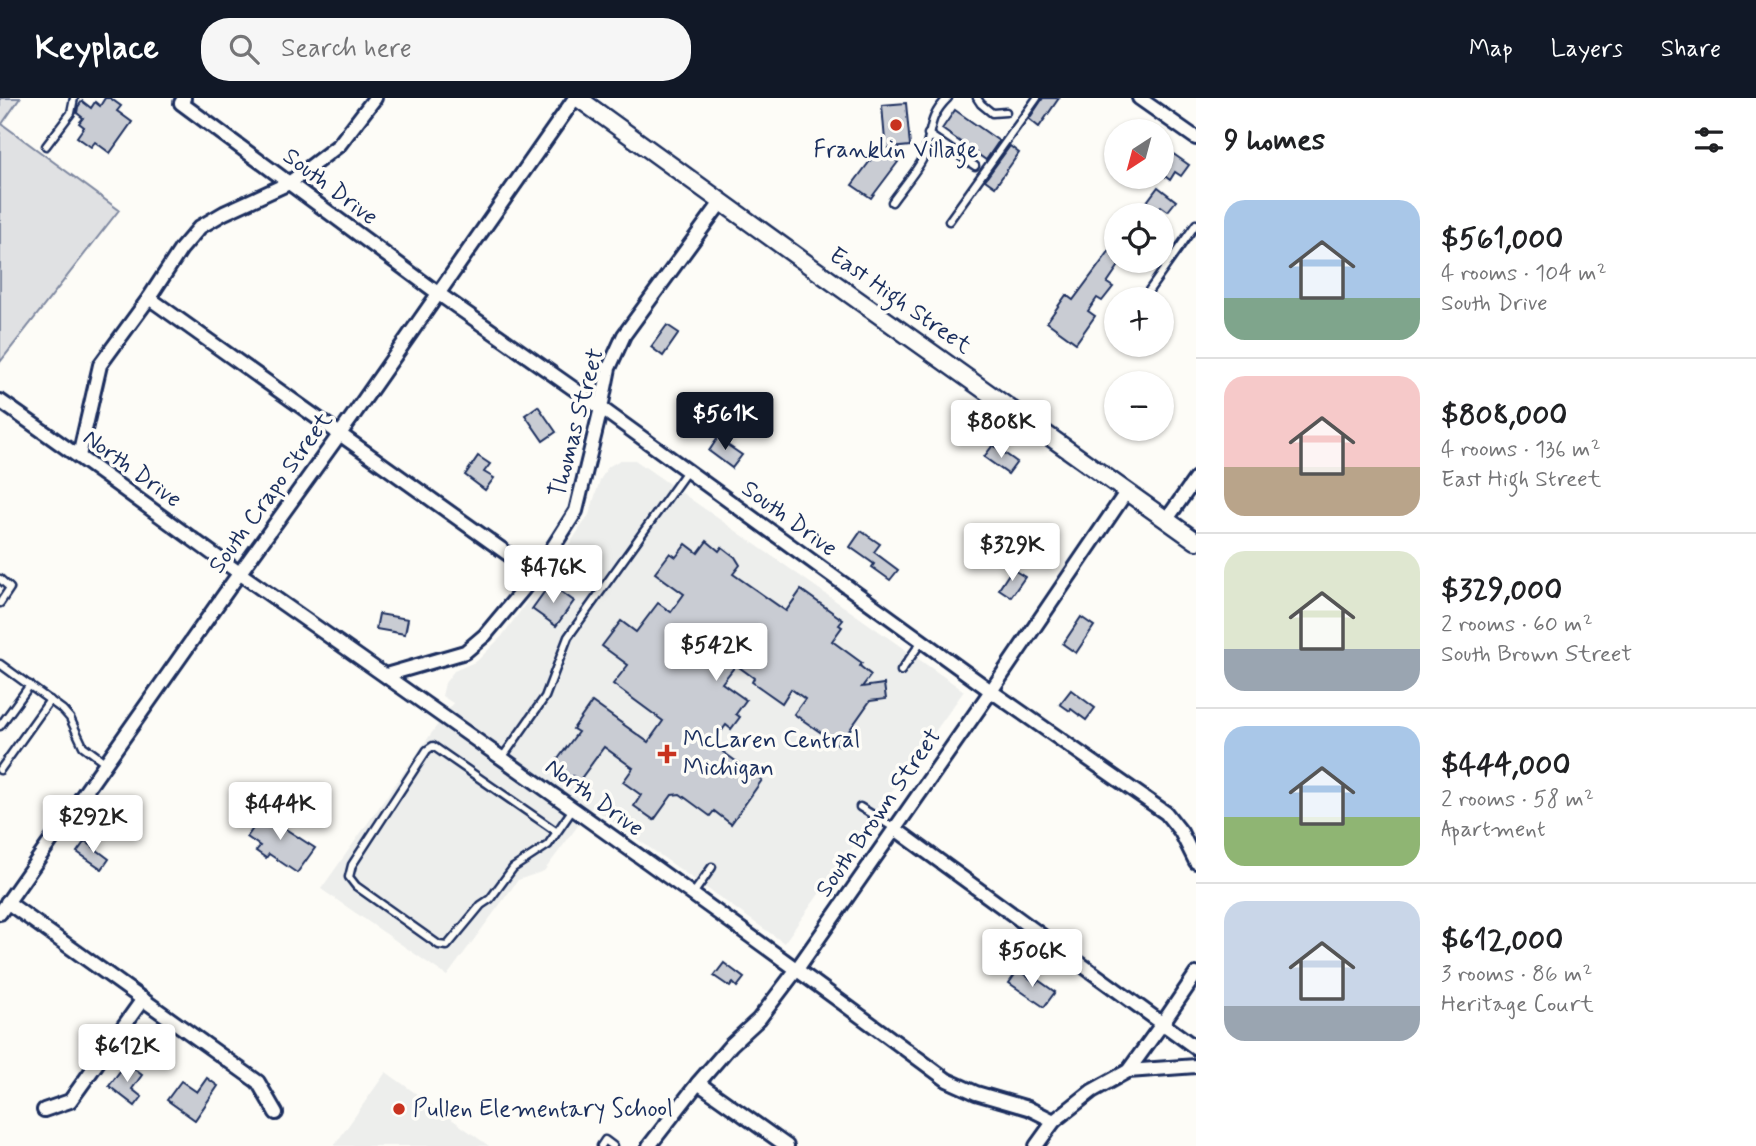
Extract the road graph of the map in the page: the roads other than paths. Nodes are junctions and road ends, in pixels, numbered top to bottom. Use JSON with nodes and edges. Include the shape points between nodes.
{"nodes":[{"id":1,"x":74,"y":98,"type":"edge"},
{"id":2,"x":184,"y":98,"type":"edge"},
{"id":3,"x":375,"y":98,"type":"edge"},
{"id":4,"x":576,"y":98,"type":"edge"},
{"id":5,"x":948,"y":98,"type":"edge"},
{"id":6,"x":977,"y":98,"type":"edge"},
{"id":7,"x":1037,"y":98,"type":"edge"},
{"id":8,"x":1139,"y":98,"type":"edge"},
{"id":9,"x":1006,"y":112,"type":"dead end"},
{"id":10,"x":928,"y":134,"type":"junction"},
{"id":11,"x":1196,"y":138,"type":"edge"},
{"id":12,"x":46,"y":146,"type":"dead end"},
{"id":13,"x":975,"y":166,"type":"dead end"},
{"id":14,"x":289,"y":183,"type":"junction"},
{"id":15,"x":722,"y":201,"type":"junction"},
{"id":16,"x":892,"y":202,"type":"dead end"},
{"id":17,"x":949,"y":220,"type":"dead end"},
{"id":18,"x":1196,"y":224,"type":"edge"},
{"id":19,"x":1150,"y":287,"type":"edge"},
{"id":20,"x":439,"y":294,"type":"junction"},
{"id":21,"x":149,"y":298,"type":"junction"},
{"id":22,"x":0,"y":401,"type":"edge"},
{"id":23,"x":601,"y":408,"type":"junction"},
{"id":24,"x":340,"y":434,"type":"junction"},
{"id":25,"x":79,"y":456,"type":"junction"},
{"id":26,"x":687,"y":471,"type":"junction"},
{"id":27,"x":1196,"y":478,"type":"edge"},
{"id":28,"x":1127,"y":491,"type":"junction"},
{"id":29,"x":1167,"y":519,"type":"junction"},
{"id":30,"x":1196,"y":541,"type":"edge"},
{"id":31,"x":239,"y":572,"type":"junction"},
{"id":32,"x":536,"y":574,"type":"junction"},
{"id":33,"x":0,"y":579,"type":"edge"},
{"id":34,"x":0,"y":603,"type":"edge"},
{"id":35,"x":922,"y":641,"type":"junction"},
{"id":36,"x":0,"y":664,"type":"edge"},
{"id":37,"x":901,"y":671,"type":"dead end"},
{"id":38,"x":386,"y":675,"type":"junction"},
{"id":39,"x":30,"y":685,"type":"junction"},
{"id":40,"x":991,"y":691,"type":"junction"},
{"id":41,"x":50,"y":700,"type":"junction"},
{"id":42,"x":0,"y":726,"type":"edge"},
{"id":43,"x":502,"y":758,"type":"junction"},
{"id":44,"x":106,"y":763,"type":"junction"},
{"id":45,"x":0,"y":770,"type":"edge"},
{"id":46,"x":860,"y":807,"type":"dead end"},
{"id":47,"x":573,"y":809,"type":"junction"},
{"id":48,"x":894,"y":828,"type":"junction"},
{"id":49,"x":557,"y":832,"type":"junction"},
{"id":50,"x":1196,"y":862,"type":"edge"},
{"id":51,"x":712,"y":867,"type":"dead end"},
{"id":52,"x":693,"y":894,"type":"junction"},
{"id":53,"x":4,"y":908,"type":"edge"},
{"id":54,"x":797,"y":969,"type":"junction"},
{"id":55,"x":1196,"y":974,"type":"edge"},
{"id":56,"x":143,"y":999,"type":"junction"},
{"id":57,"x":1162,"y":1024,"type":"junction"},
{"id":58,"x":1196,"y":1048,"type":"edge"},
{"id":59,"x":1196,"y":1066,"type":"edge"},
{"id":60,"x":1128,"y":1070,"type":"junction"},
{"id":61,"x":698,"y":1083,"type":"junction"},
{"id":62,"x":44,"y":1110,"type":"dead end"},
{"id":63,"x":276,"y":1113,"type":"dead end"},
{"id":64,"x":1054,"y":1121,"type":"junction"},
{"id":65,"x":603,"y":1143,"type":"edge"},
{"id":66,"x":613,"y":1146,"type":"edge"},
{"id":67,"x":649,"y":1146,"type":"edge"},
{"id":68,"x":787,"y":1146,"type":"edge"},
{"id":69,"x":1036,"y":1146,"type":"edge"}],
"edges":[{"from":1,"to":12,"type":"lane","via":[[71,113]]},
{"from":2,"to":14,"type":"street","name":"South Drive","via":[[181,103]]},
{"from":3,"to":14,"type":"street","via":[[339,145]]},
{"from":4,"to":15,"type":"street","name":"East High Street"},
{"from":4,"to":20,"type":"street","name":"South Crapo Street"},
{"from":5,"to":10,"type":"lane"},
{"from":6,"to":9,"type":"lane","via":[[992,113]]},
{"from":7,"to":17,"type":"lane"},
{"from":8,"to":11,"type":"street"},
{"from":10,"to":13,"type":"lane"},
{"from":10,"to":16,"type":"lane","via":[[923,159]]},
{"from":14,"to":20,"type":"street","name":"South Drive"},
{"from":14,"to":21,"type":"street","via":[[200,227]]},
{"from":15,"to":23,"type":"street","name":"Thomas Street","via":[[624,335],[609,368]]},
{"from":15,"to":28,"type":"street","name":"East High Street"},
{"from":18,"to":19,"type":"lane"},
{"from":20,"to":23,"type":"street","name":"South Drive"},
{"from":20,"to":24,"type":"street","name":"South Crapo Street"},
{"from":21,"to":24,"type":"street"},
{"from":21,"to":25,"type":"street","via":[[100,365]]},
{"from":22,"to":25,"type":"street","name":"North Drive"},
{"from":23,"to":26,"type":"street","name":"South Drive"},
{"from":23,"to":32,"type":"street","name":"Thomas Street","via":[[576,511]]},
{"from":24,"to":31,"type":"street","name":"South Crapo Street"},
{"from":24,"to":32,"type":"street"},
{"from":25,"to":31,"type":"street","name":"North Drive"},
{"from":26,"to":35,"type":"street","name":"South Drive"},
{"from":26,"to":43,"type":"lane","via":[[568,637],[545,697]]},
{"from":27,"to":29,"type":"street"},
{"from":28,"to":29,"type":"street","name":"East High Street"},
{"from":28,"to":40,"type":"street","name":"South Brown Street"},
{"from":29,"to":30,"type":"street","name":"East High Street"},
{"from":31,"to":38,"type":"street","name":"North Drive"},
{"from":31,"to":44,"type":"street","name":"South Crapo Street"},
{"from":32,"to":38,"type":"street","name":"Thomas Street","via":[[465,652]]},
{"from":33,"to":34,"type":"lane","via":[[10,588]]},
{"from":35,"to":37,"type":"lane"},
{"from":35,"to":40,"type":"street","name":"South Drive"},
{"from":36,"to":39,"type":"lane"},
{"from":38,"to":43,"type":"street","name":"North Drive"},
{"from":39,"to":41,"type":"lane"},
{"from":39,"to":42,"type":"lane"},
{"from":40,"to":48,"type":"street","name":"South Brown Street"},
{"from":40,"to":50,"type":"street","name":"South Drive","via":[[1166,813]]},
{"from":41,"to":44,"type":"lane","via":[[70,718],[83,746]]},
{"from":41,"to":45,"type":"lane"},
{"from":43,"to":47,"type":"street","name":"North Drive"},
{"from":44,"to":53,"type":"street","name":"South Crapo Street"},
{"from":46,"to":48,"type":"lane"},
{"from":47,"to":49,"type":"lane"},
{"from":47,"to":52,"type":"street","name":"North Drive"},
{"from":48,"to":54,"type":"street","name":"South Brown Street"},
{"from":48,"to":57,"type":"street"},
{"from":49,"to":49,"type":"lane","via":[[548,845],[513,868],[447,946],[439,945],[349,877],[432,747]]},
{"from":51,"to":52,"type":"lane"},
{"from":52,"to":54,"type":"street","name":"North Drive"},
{"from":53,"to":56,"type":"street"},
{"from":54,"to":61,"type":"street","name":"South Brown Street","via":[[759,1019]]},
{"from":54,"to":64,"type":"street","name":"North Drive","via":[[947,1080]]},
{"from":55,"to":57,"type":"street"},
{"from":56,"to":62,"type":"street","via":[[71,1101]]},
{"from":56,"to":63,"type":"street","via":[[258,1082]]},
{"from":57,"to":58,"type":"street"},
{"from":57,"to":60,"type":"street"},
{"from":59,"to":60,"type":"street"},
{"from":60,"to":64,"type":"street"},
{"from":61,"to":67,"type":"street","name":"South Brown Street"},
{"from":61,"to":68,"type":"street"},
{"from":64,"to":69,"type":"street"},
{"from":65,"to":66,"type":"lane"}]}
